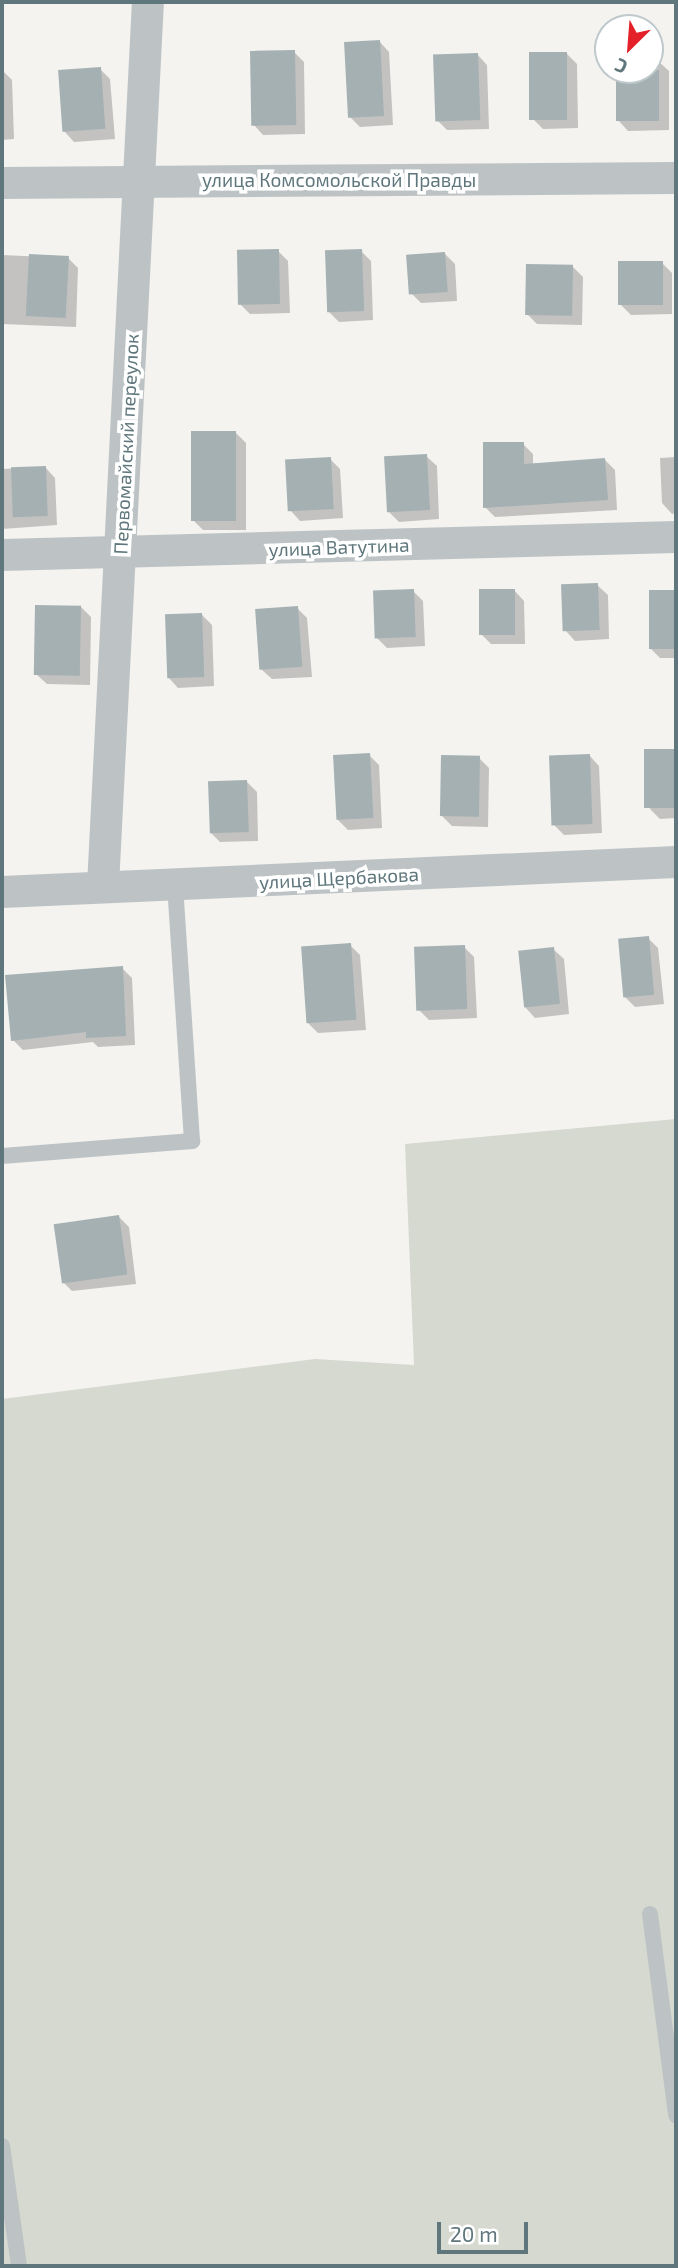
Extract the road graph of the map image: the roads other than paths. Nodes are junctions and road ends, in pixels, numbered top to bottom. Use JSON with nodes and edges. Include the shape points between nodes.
{"nodes":[{"id":1,"x":148,"y":2,"type":"edge"},
{"id":2,"x":676,"y":178,"type":"edge"},
{"id":3,"x":140,"y":181,"type":"junction"},
{"id":4,"x":2,"y":183,"type":"edge"},
{"id":5,"x":676,"y":537,"type":"edge"},
{"id":6,"x":120,"y":553,"type":"junction"},
{"id":7,"x":2,"y":555,"type":"edge"},
{"id":8,"x":676,"y":862,"type":"edge"},
{"id":9,"x":175,"y":885,"type":"junction"},
{"id":10,"x":103,"y":886,"type":"junction"},
{"id":11,"x":2,"y":892,"type":"edge"},
{"id":12,"x":2,"y":1156,"type":"edge"},
{"id":13,"x":650,"y":1914,"type":"dead end"},
{"id":14,"x":676,"y":2115,"type":"edge"},
{"id":15,"x":2,"y":2146,"type":"edge"},
{"id":16,"x":19,"y":2266,"type":"edge"}],
"edges":[{"from":1,"to":3,"type":"street","name":"Первомайский переулок"},
{"from":2,"to":3,"type":"street","name":"улица Комсомольской Правды"},
{"from":3,"to":4,"type":"street","name":"улица Комсомольской Правды"},
{"from":3,"to":6,"type":"street","name":"Первомайский переулок"},
{"from":5,"to":6,"type":"street","name":"улица Ватутина"},
{"from":6,"to":7,"type":"street","name":"улица Ватутина"},
{"from":6,"to":10,"type":"street","name":"Первомайский переулок"},
{"from":8,"to":9,"type":"street","name":"улица Щербакова"},
{"from":9,"to":10,"type":"street","name":"улица Щербакова"},
{"from":9,"to":12,"type":"lane","via":[[192,1141]]},
{"from":10,"to":11,"type":"street","name":"улица Щербакова"},
{"from":13,"to":14,"type":"lane"},
{"from":15,"to":16,"type":"lane"}]}
